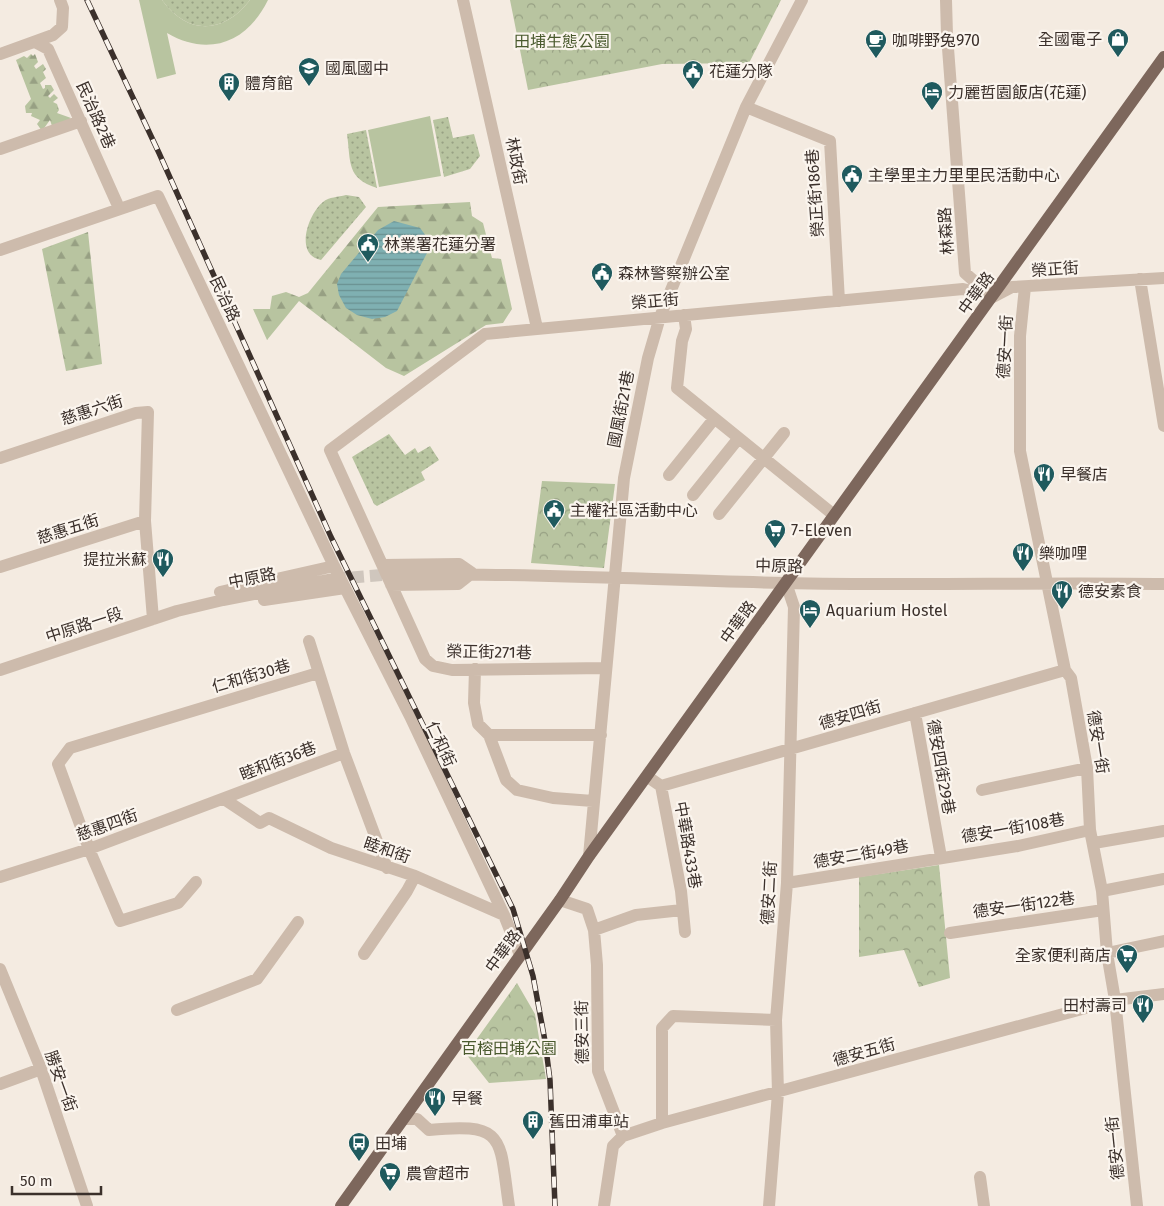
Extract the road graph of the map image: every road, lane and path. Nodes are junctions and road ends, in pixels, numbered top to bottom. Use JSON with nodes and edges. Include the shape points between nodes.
{"nodes":[{"id":1,"x":60,"y":0,"type":"edge"},
{"id":2,"x":463,"y":0,"type":"edge"},
{"id":3,"x":802,"y":0,"type":"edge"},
{"id":4,"x":946,"y":0,"type":"edge"},
{"id":5,"x":35,"y":42,"type":"junction"},
{"id":6,"x":0,"y":54,"type":"edge"},
{"id":7,"x":1164,"y":57,"type":"edge"},
{"id":8,"x":746,"y":108,"type":"junction"},
{"id":9,"x":81,"y":121,"type":"junction"},
{"id":10,"x":0,"y":150,"type":"edge"},
{"id":11,"x":119,"y":208,"type":"junction"},
{"id":12,"x":0,"y":250,"type":"edge"},
{"id":13,"x":1164,"y":278,"type":"edge"},
{"id":14,"x":1140,"y":279,"type":"junction"},
{"id":15,"x":1025,"y":287,"type":"junction"},
{"id":16,"x":993,"y":297,"type":"junction"},
{"id":17,"x":839,"y":300,"type":"junction"},
{"id":18,"x":684,"y":315,"type":"junction"},
{"id":19,"x":660,"y":317,"type":"junction"},
{"id":20,"x":537,"y":328,"type":"junction"},
{"id":21,"x":714,"y":419,"type":"junction"},
{"id":22,"x":1164,"y":426,"type":"edge"},
{"id":23,"x":784,"y":433,"type":"dead end"},
{"id":24,"x":738,"y":439,"type":"junction"},
{"id":25,"x":0,"y":458,"type":"edge"},
{"id":26,"x":763,"y":460,"type":"junction"},
{"id":27,"x":669,"y":474,"type":"dead end"},
{"id":28,"x":693,"y":495,"type":"dead end"},
{"id":29,"x":718,"y":514,"type":"dead end"},
{"id":30,"x":834,"y":515,"type":"junction"},
{"id":31,"x":145,"y":521,"type":"junction"},
{"id":32,"x":383,"y":565,"type":"junction"},
{"id":33,"x":0,"y":567,"type":"edge"},
{"id":34,"x":334,"y":572,"type":"junction"},
{"id":35,"x":472,"y":573,"type":"junction"},
{"id":36,"x":615,"y":577,"type":"junction"},
{"id":37,"x":393,"y":580,"type":"junction"},
{"id":38,"x":1047,"y":582,"type":"junction"},
{"id":39,"x":786,"y":584,"type":"junction"},
{"id":40,"x":1164,"y":584,"type":"edge"},
{"id":41,"x":345,"y":588,"type":"junction"},
{"id":42,"x":177,"y":611,"type":"junction"},
{"id":43,"x":154,"y":619,"type":"junction"},
{"id":44,"x":309,"y":641,"type":"dead end"},
{"id":45,"x":606,"y":668,"type":"junction"},
{"id":46,"x":475,"y":669,"type":"junction"},
{"id":47,"x":0,"y":670,"type":"edge"},
{"id":48,"x":1065,"y":670,"type":"junction"},
{"id":49,"x":318,"y":673,"type":"junction"},
{"id":50,"x":915,"y":713,"type":"junction"},
{"id":51,"x":489,"y":735,"type":"junction"},
{"id":52,"x":601,"y":735,"type":"junction"},
{"id":53,"x":789,"y":750,"type":"junction"},
{"id":54,"x":344,"y":753,"type":"junction"},
{"id":55,"x":1087,"y":768,"type":"junction"},
{"id":56,"x":648,"y":776,"type":"junction"},
{"id":57,"x":661,"y":786,"type":"junction"},
{"id":58,"x":982,"y":790,"type":"dead end"},
{"id":59,"x":224,"y":799,"type":"junction"},
{"id":60,"x":593,"y":801,"type":"junction"},
{"id":61,"x":1090,"y":830,"type":"junction"},
{"id":62,"x":1164,"y":831,"type":"edge"},
{"id":63,"x":1094,"y":843,"type":"junction"},
{"id":64,"x":89,"y":849,"type":"junction"},
{"id":65,"x":589,"y":856,"type":"junction"},
{"id":66,"x":940,"y":857,"type":"junction"},
{"id":67,"x":386,"y":868,"type":"junction"},
{"id":68,"x":415,"y":876,"type":"junction"},
{"id":69,"x":0,"y":877,"type":"edge"},
{"id":70,"x":1164,"y":879,"type":"edge"},
{"id":71,"x":196,"y":882,"type":"dead end"},
{"id":72,"x":787,"y":883,"type":"junction"},
{"id":73,"x":1102,"y":891,"type":"junction"},
{"id":74,"x":560,"y":900,"type":"junction"},
{"id":75,"x":682,"y":910,"type":"junction"},
{"id":76,"x":1103,"y":910,"type":"junction"},
{"id":77,"x":504,"y":915,"type":"junction"},
{"id":78,"x":298,"y":922,"type":"dead end"},
{"id":79,"x":594,"y":930,"type":"junction"},
{"id":80,"x":685,"y":932,"type":"dead end"},
{"id":81,"x":950,"y":933,"type":"dead end"},
{"id":82,"x":1164,"y":941,"type":"edge"},
{"id":83,"x":1107,"y":953,"type":"junction"},
{"id":84,"x":364,"y":954,"type":"dead end"},
{"id":85,"x":520,"y":955,"type":"junction"},
{"id":86,"x":0,"y":969,"type":"edge"},
{"id":87,"x":1164,"y":994,"type":"edge"},
{"id":88,"x":1115,"y":1000,"type":"junction"},
{"id":89,"x":177,"y":1010,"type":"dead end"},
{"id":90,"x":776,"y":1020,"type":"junction"},
{"id":91,"x":41,"y":1069,"type":"junction"},
{"id":92,"x":0,"y":1084,"type":"edge"},
{"id":93,"x":778,"y":1093,"type":"junction"},
{"id":94,"x":403,"y":1119,"type":"junction"},
{"id":95,"x":662,"y":1123,"type":"junction"},
{"id":96,"x":622,"y":1136,"type":"junction"},
{"id":97,"x":980,"y":1177,"type":"dead end"},
{"id":98,"x":87,"y":1206,"type":"edge"},
{"id":99,"x":341,"y":1206,"type":"edge"},
{"id":100,"x":509,"y":1206,"type":"edge"},
{"id":101,"x":604,"y":1206,"type":"edge"},
{"id":102,"x":769,"y":1206,"type":"edge"},
{"id":103,"x":984,"y":1206,"type":"edge"},
{"id":104,"x":1137,"y":1206,"type":"edge"}],
"edges":[{"from":1,"to":5,"type":"street","via":[[62,27],[53,35]]},
{"from":2,"to":20,"type":"street","name":"林政街"},
{"from":3,"to":8,"type":"street","name":"國風街21巷"},
{"from":4,"to":16,"type":"street","name":"林森路","via":[[965,273]]},
{"from":5,"to":6,"type":"street"},
{"from":5,"to":9,"type":"street","name":"民治路2巷","via":[[48,49]]},
{"from":7,"to":16,"type":"main road","name":"中華路"},
{"from":8,"to":17,"type":"street","name":"榮正街186巷","via":[[830,141]]},
{"from":8,"to":19,"type":"street","name":"國風街21巷"},
{"from":9,"to":10,"type":"street"},
{"from":9,"to":11,"type":"street","name":"民治路2巷"},
{"from":11,"to":12,"type":"street","name":"民治路"},
{"from":11,"to":34,"type":"street","name":"民治路","via":[[158,196]]},
{"from":13,"to":14,"type":"street","name":"榮正街"},
{"from":14,"to":15,"type":"street","name":"榮正街"},
{"from":14,"to":22,"type":"street"},
{"from":15,"to":16,"type":"street","name":"榮正街","via":[[1012,287]]},
{"from":15,"to":38,"type":"street","name":"德安一街","via":[[1020,336],[1020,451]]},
{"from":16,"to":17,"type":"street","name":"榮正街","via":[[963,289]]},
{"from":16,"to":30,"type":"main road","name":"中華路"},
{"from":17,"to":18,"type":"street","name":"榮正街"},
{"from":18,"to":19,"type":"street","name":"榮正街"},
{"from":18,"to":21,"type":"street","via":[[686,329],[677,388]]},
{"from":19,"to":20,"type":"street","name":"榮正街"},
{"from":19,"to":36,"type":"street","name":"國風街21巷","via":[[637,405],[624,478]]},
{"from":20,"to":32,"type":"street","name":"榮正街","via":[[485,334],[330,450]]},
{"from":21,"to":24,"type":"street"},
{"from":21,"to":27,"type":"street"},
{"from":23,"to":26,"type":"street"},
{"from":24,"to":26,"type":"street"},
{"from":24,"to":28,"type":"street"},
{"from":25,"to":31,"type":"street","name":"慈惠六街","via":[[136,413],[148,412]]},
{"from":26,"to":29,"type":"street"},
{"from":26,"to":30,"type":"street"},
{"from":30,"to":39,"type":"main road","name":"中華路"},
{"from":31,"to":33,"type":"street","name":"慈惠五街"},
{"from":31,"to":43,"type":"street"},
{"from":32,"to":35,"type":"street","via":[[459,564]]},
{"from":32,"to":37,"type":"street","name":"榮正街"},
{"from":34,"to":41,"type":"street","name":"仁和街"},
{"from":34,"to":42,"type":"street","name":"中原路"},
{"from":35,"to":36,"type":"street","name":"中原路"},
{"from":35,"to":37,"type":"street","name":"中原路"},
{"from":36,"to":39,"type":"street","name":"中原路"},
{"from":36,"to":45,"type":"street","name":"國風街21巷"},
{"from":37,"to":46,"type":"street","name":"榮正街271巷","via":[[425,659],[442,669]]},
{"from":38,"to":39,"type":"street","name":"中原路"},
{"from":38,"to":40,"type":"street","name":"中原路"},
{"from":38,"to":48,"type":"street","name":"德安一街"},
{"from":39,"to":53,"type":"street","name":"德安二街","via":[[794,607]]},
{"from":39,"to":56,"type":"main road","name":"中華路"},
{"from":41,"to":42,"type":"street"},
{"from":41,"to":77,"type":"street","name":"仁和街"},
{"from":42,"to":43,"type":"street","name":"中原路一段"},
{"from":43,"to":47,"type":"street","name":"中原路一段"},
{"from":44,"to":49,"type":"street"},
{"from":45,"to":46,"type":"street","name":"榮正街271巷"},
{"from":45,"to":52,"type":"street","name":"國風街21巷"},
{"from":46,"to":51,"type":"street","via":[[474,703],[478,724]]},
{"from":48,"to":50,"type":"street","name":"德安四街"},
{"from":48,"to":55,"type":"street","name":"德安一街","via":[[1071,678]]},
{"from":49,"to":54,"type":"street"},
{"from":49,"to":64,"type":"street","name":"仁和街30巷","via":[[70,748],[58,764]]},
{"from":50,"to":53,"type":"street","name":"德安四街"},
{"from":50,"to":66,"type":"street","name":"德安四街29巷"},
{"from":51,"to":52,"type":"street"},
{"from":51,"to":60,"type":"street","via":[[506,780],[517,790],[553,798]]},
{"from":52,"to":60,"type":"street","name":"國風街21巷"},
{"from":53,"to":57,"type":"street","name":"德安四街"},
{"from":53,"to":72,"type":"street","name":"德安二街"},
{"from":54,"to":59,"type":"street","name":"睦和街36巷"},
{"from":54,"to":67,"type":"street"},
{"from":55,"to":58,"type":"street"},
{"from":55,"to":61,"type":"street","name":"德安一街"},
{"from":56,"to":57,"type":"street"},
{"from":56,"to":65,"type":"main road","name":"中華路"},
{"from":57,"to":75,"type":"street","name":"中華路433巷"},
{"from":59,"to":64,"type":"street","name":"慈惠四街"},
{"from":59,"to":67,"type":"street","name":"睦和街","via":[[260,823],[269,818],[331,848]]},
{"from":60,"to":65,"type":"street","name":"國風街21巷"},
{"from":61,"to":63,"type":"street","name":"德安一街"},
{"from":61,"to":66,"type":"street","name":"德安一街108巷","via":[[1018,846]]},
{"from":62,"to":63,"type":"street"},
{"from":63,"to":73,"type":"street","name":"德安一街"},
{"from":64,"to":69,"type":"street","name":"慈惠四街"},
{"from":64,"to":71,"type":"street","via":[[120,921],[178,904]]},
{"from":65,"to":74,"type":"main road","name":"中華路"},
{"from":66,"to":72,"type":"street","name":"德安二街49巷"},
{"from":67,"to":68,"type":"street","name":"睦和街"},
{"from":68,"to":77,"type":"street","name":"睦和街"},
{"from":68,"to":84,"type":"street"},
{"from":70,"to":73,"type":"street"},
{"from":72,"to":90,"type":"street","name":"德安二街"},
{"from":73,"to":76,"type":"street","name":"德安一街"},
{"from":74,"to":79,"type":"street","name":"德安三街","via":[[587,909]]},
{"from":74,"to":85,"type":"main road","name":"中華路"},
{"from":75,"to":79,"type":"street","name":"中華路433巷","via":[[636,915]]},
{"from":75,"to":80,"type":"street","name":"中華路433巷"},
{"from":76,"to":81,"type":"street","name":"德安一街122巷"},
{"from":76,"to":83,"type":"street","name":"德安一街"},
{"from":77,"to":85,"type":"street"},
{"from":78,"to":89,"type":"street","via":[[257,979]]},
{"from":79,"to":96,"type":"street","name":"德安三街","via":[[598,1071]]},
{"from":82,"to":83,"type":"street"},
{"from":83,"to":88,"type":"street","name":"德安一街"},
{"from":85,"to":94,"type":"main road","name":"中華路"},
{"from":86,"to":91,"type":"street","name":"勝安一街"},
{"from":87,"to":88,"type":"street","name":"德安五街"},
{"from":88,"to":93,"type":"street","name":"德安五街"},
{"from":88,"to":104,"type":"street","name":"德安一街"},
{"from":90,"to":93,"type":"street","name":"德安二街"},
{"from":90,"to":95,"type":"street","via":[[673,1016],[668,1019],[662,1028]]},
{"from":91,"to":92,"type":"street"},
{"from":91,"to":98,"type":"street","name":"勝安一街"},
{"from":93,"to":95,"type":"street","name":"德安五街"},
{"from":93,"to":102,"type":"street","name":"德安二街"},
{"from":94,"to":99,"type":"main road","name":"中華路"},
{"from":94,"to":100,"type":"street","via":[[418,1119],[429,1130],[481,1128],[491,1135],[500,1148]]},
{"from":95,"to":96,"type":"street","name":"德安五街"},
{"from":96,"to":101,"type":"street","via":[[613,1146]]},
{"from":97,"to":103,"type":"street"}]}
